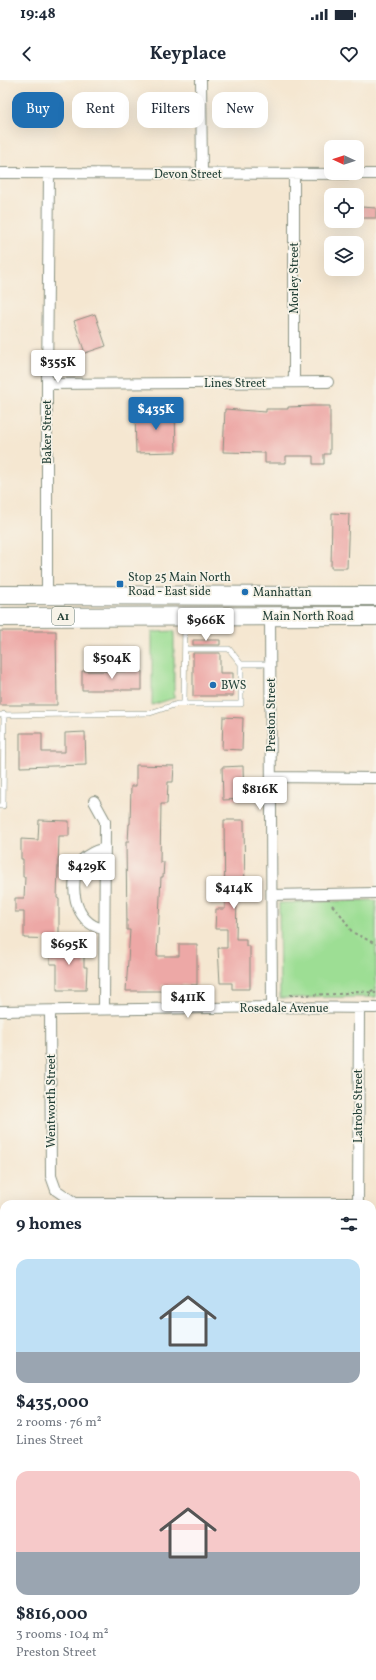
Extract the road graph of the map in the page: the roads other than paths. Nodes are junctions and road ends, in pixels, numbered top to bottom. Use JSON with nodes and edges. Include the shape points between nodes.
{"nodes":[{"id":1,"x":201,"y":80,"type":"edge"},
{"id":2,"x":0,"y":174,"type":"edge"},
{"id":3,"x":49,"y":174,"type":"junction"},
{"id":4,"x":202,"y":174,"type":"junction"},
{"id":5,"x":294,"y":174,"type":"junction"},
{"id":6,"x":376,"y":174,"type":"edge"},
{"id":7,"x":294,"y":382,"type":"junction"},
{"id":8,"x":328,"y":382,"type":"dead end"},
{"id":9,"x":46,"y":384,"type":"junction"},
{"id":10,"x":0,"y":595,"type":"edge"},
{"id":11,"x":47,"y":595,"type":"junction"},
{"id":12,"x":270,"y":596,"type":"junction"},
{"id":13,"x":376,"y":596,"type":"edge"},
{"id":14,"x":270,"y":615,"type":"junction"},
{"id":15,"x":185,"y":616,"type":"junction"},
{"id":16,"x":376,"y":616,"type":"edge"},
{"id":17,"x":0,"y":617,"type":"edge"},
{"id":18,"x":185,"y":649,"type":"junction"},
{"id":19,"x":242,"y":664,"type":"junction"},
{"id":20,"x":271,"y":664,"type":"junction"},
{"id":21,"x":184,"y":704,"type":"junction"},
{"id":22,"x":2,"y":714,"type":"edge"},
{"id":23,"x":271,"y":777,"type":"junction"},
{"id":24,"x":376,"y":778,"type":"edge"},
{"id":25,"x":94,"y":801,"type":"dead end"},
{"id":26,"x":0,"y":806,"type":"edge"},
{"id":27,"x":105,"y":848,"type":"junction"},
{"id":28,"x":376,"y":893,"type":"edge"},
{"id":29,"x":272,"y":895,"type":"junction"},
{"id":30,"x":104,"y":929,"type":"junction"},
{"id":31,"x":272,"y":1007,"type":"junction"},
{"id":32,"x":376,"y":1008,"type":"edge"},
{"id":33,"x":104,"y":1009,"type":"junction"},
{"id":34,"x":359,"y":1009,"type":"junction"},
{"id":35,"x":0,"y":1010,"type":"edge"},
{"id":36,"x":50,"y":1011,"type":"junction"},
{"id":37,"x":71,"y":1200,"type":"edge"},
{"id":38,"x":358,"y":1200,"type":"edge"}],
"edges":[{"from":1,"to":4,"type":"street"},
{"from":2,"to":3,"type":"street","name":"Devon Street"},
{"from":3,"to":4,"type":"street","name":"Devon Street"},
{"from":3,"to":9,"type":"street","name":"Baker Street"},
{"from":4,"to":5,"type":"street","name":"Devon Street"},
{"from":5,"to":6,"type":"street","name":"Devon Street"},
{"from":5,"to":7,"type":"street","name":"Morley Street"},
{"from":7,"to":8,"type":"street","name":"Lines Street"},
{"from":7,"to":9,"type":"street","name":"Lines Street"},
{"from":9,"to":11,"type":"street","name":"Baker Street"},
{"from":10,"to":11,"type":"highway","name":"Main North Road","number":"A1"},
{"from":11,"to":12,"type":"highway","name":"Main North Road","number":"A1"},
{"from":12,"to":13,"type":"highway","name":"Main North Road","number":"A1"},
{"from":12,"to":14,"type":"highway"},
{"from":14,"to":15,"type":"highway","name":"Main North Road","number":"A1"},
{"from":14,"to":16,"type":"highway","name":"Main North Road","number":"A1"},
{"from":14,"to":20,"type":"street","name":"Preston Street"},
{"from":15,"to":17,"type":"highway","name":"Main North Road","number":"A1"},
{"from":15,"to":18,"type":"lane"},
{"from":18,"to":19,"type":"lane","via":[[229,649]]},
{"from":18,"to":21,"type":"lane"},
{"from":19,"to":20,"type":"lane"},
{"from":19,"to":21,"type":"lane","via":[[241,704]]},
{"from":20,"to":23,"type":"street","name":"Preston Street"},
{"from":21,"to":22,"type":"lane","via":[[150,713]]},
{"from":22,"to":26,"type":"lane","via":[[3,806]]},
{"from":23,"to":24,"type":"street"},
{"from":23,"to":29,"type":"street","name":"Preston Street"},
{"from":25,"to":27,"type":"street","via":[[105,821]]},
{"from":27,"to":30,"type":"street"},
{"from":27,"to":30,"type":"street","via":[[90,854],[80,864],[76,892],[78,910],[82,918],[92,926]]},
{"from":28,"to":29,"type":"street"},
{"from":29,"to":31,"type":"street","name":"Preston Street"},
{"from":30,"to":33,"type":"street"},
{"from":31,"to":33,"type":"street","name":"Rosedale Avenue"},
{"from":31,"to":34,"type":"street","name":"Rosedale Avenue"},
{"from":32,"to":34,"type":"street","name":"Rosedale Avenue"},
{"from":33,"to":36,"type":"street","name":"Rosedale Avenue"},
{"from":34,"to":38,"type":"street","name":"Latrobe Street"},
{"from":35,"to":36,"type":"street","name":"Rosedale Avenue"},
{"from":36,"to":37,"type":"street","name":"Wentworth Street","via":[[51,1176],[56,1190]]}]}
